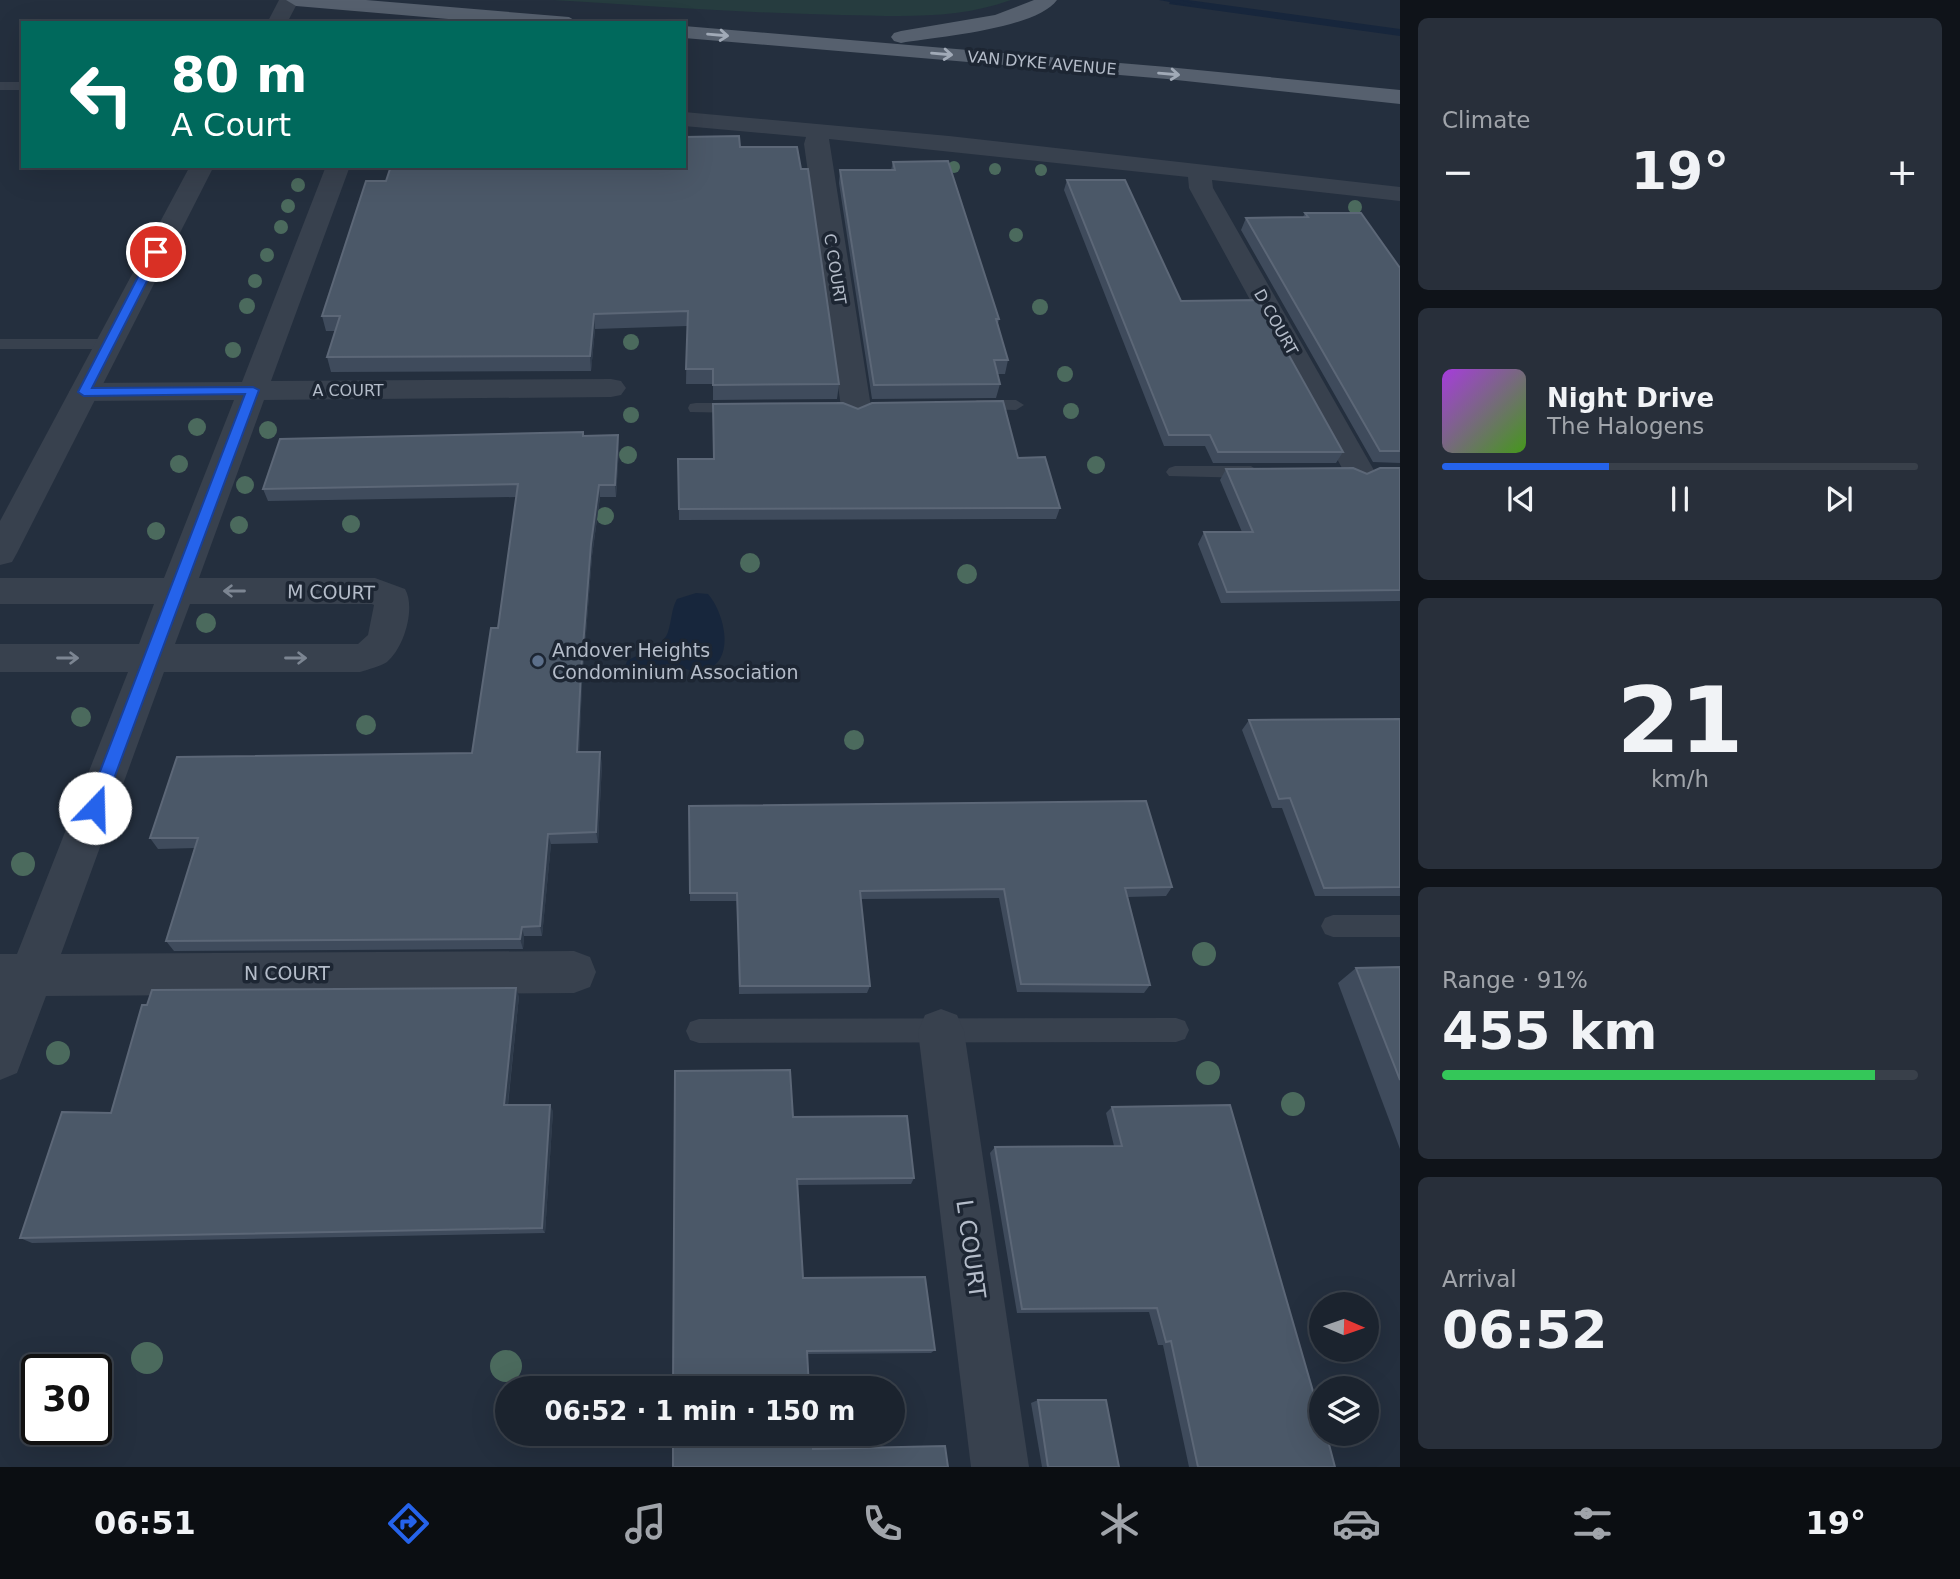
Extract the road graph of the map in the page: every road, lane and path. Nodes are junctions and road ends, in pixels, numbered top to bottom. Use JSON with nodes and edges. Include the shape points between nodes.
{"nodes":[{"id":1,"x":289,"y":0,"type":"edge"},
{"id":2,"x":296,"y":0,"type":"edge"},
{"id":3,"x":1047,"y":0,"type":"edge"},
{"id":4,"x":278,"y":21,"type":"edge"},
{"id":5,"x":545,"y":21,"type":"edge"},
{"id":6,"x":686,"y":32,"type":"edge"},
{"id":7,"x":850,"y":46,"type":"junction"},
{"id":8,"x":0,"y":86,"type":"edge"},
{"id":9,"x":21,"y":86,"type":"edge"},
{"id":10,"x":1400,"y":97,"type":"edge"},
{"id":11,"x":686,"y":120,"type":"edge"},
{"id":12,"x":819,"y":131,"type":"junction"},
{"id":13,"x":201,"y":168,"type":"edge"},
{"id":14,"x":337,"y":168,"type":"edge"},
{"id":15,"x":1199,"y":171,"type":"junction"},
{"id":16,"x":1400,"y":194,"type":"edge"},
{"id":17,"x":0,"y":344,"type":"edge"},
{"id":18,"x":109,"y":344,"type":"junction"},
{"id":19,"x":611,"y":388,"type":"dead end"},
{"id":20,"x":253,"y":390,"type":"junction"},
{"id":21,"x":84,"y":392,"type":"junction"},
{"id":22,"x":963,"y":405,"type":"edge"},
{"id":23,"x":1017,"y":405,"type":"dead end"},
{"id":24,"x":856,"y":407,"type":"edge"},
{"id":25,"x":696,"y":408,"type":"dead end"},
{"id":26,"x":762,"y":408,"type":"edge"},
{"id":27,"x":1175,"y":472,"type":"dead end"},
{"id":28,"x":1266,"y":472,"type":"edge"},
{"id":29,"x":1354,"y":472,"type":"edge"},
{"id":30,"x":0,"y":553,"type":"edge"},
{"id":31,"x":0,"y":591,"type":"edge"},
{"id":32,"x":176,"y":591,"type":"junction"},
{"id":33,"x":0,"y":658,"type":"edge"},
{"id":34,"x":152,"y":658,"type":"junction"},
{"id":35,"x":1333,"y":926,"type":"dead end"},
{"id":36,"x":1400,"y":926,"type":"edge"},
{"id":37,"x":574,"y":972,"type":"dead end"},
{"id":38,"x":15,"y":974,"type":"edge"},
{"id":39,"x":1176,"y":1030,"type":"dead end"},
{"id":40,"x":699,"y":1031,"type":"dead end"},
{"id":41,"x":941,"y":1031,"type":"junction"},
{"id":42,"x":0,"y":1057,"type":"edge"},
{"id":43,"x":1000,"y":1467,"type":"edge"}],
"edges":[{"from":1,"to":4,"type":"street"},
{"from":2,"to":5,"type":"main road"},
{"from":3,"to":7,"type":"main road","via":[[1004,18]]},
{"from":6,"to":7,"type":"main road","name":"VAN DYKE AVENUE","one_way":true},
{"from":7,"to":10,"type":"main road","name":"VAN DYKE AVENUE","one_way":true},
{"from":8,"to":9,"type":"lane"},
{"from":11,"to":12,"type":"street"},
{"from":12,"to":15,"type":"street"},
{"from":12,"to":24,"type":"street","name":"C COURT","via":[[816,144]]},
{"from":13,"to":18,"type":"street"},
{"from":14,"to":20,"type":"street"},
{"from":15,"to":16,"type":"street"},
{"from":15,"to":29,"type":"street","name":"D COURT","via":[[1201,188]]},
{"from":17,"to":18,"type":"lane"},
{"from":18,"to":21,"type":"street"},
{"from":19,"to":20,"type":"street","name":"A COURT"},
{"from":20,"to":21,"type":"street","name":"A COURT"},
{"from":20,"to":32,"type":"street"},
{"from":21,"to":30,"type":"street"},
{"from":22,"to":23,"type":"lane"},
{"from":25,"to":26,"type":"lane"},
{"from":27,"to":28,"type":"lane"},
{"from":31,"to":32,"type":"street","name":"M COURT"},
{"from":32,"to":34,"type":"street"},
{"from":34,"to":32,"type":"street","name":"M COURT","one_way":true,"via":[[373,655],[382,647],[393,598],[375,591]]},
{"from":33,"to":34,"type":"street","name":"M COURT","one_way":true},
{"from":34,"to":38,"type":"street"},
{"from":35,"to":36,"type":"lane"},
{"from":37,"to":38,"type":"street","name":"N COURT"},
{"from":38,"to":42,"type":"street"},
{"from":39,"to":41,"type":"lane"},
{"from":40,"to":41,"type":"lane"},
{"from":41,"to":43,"type":"street","name":"L COURT"}]}
